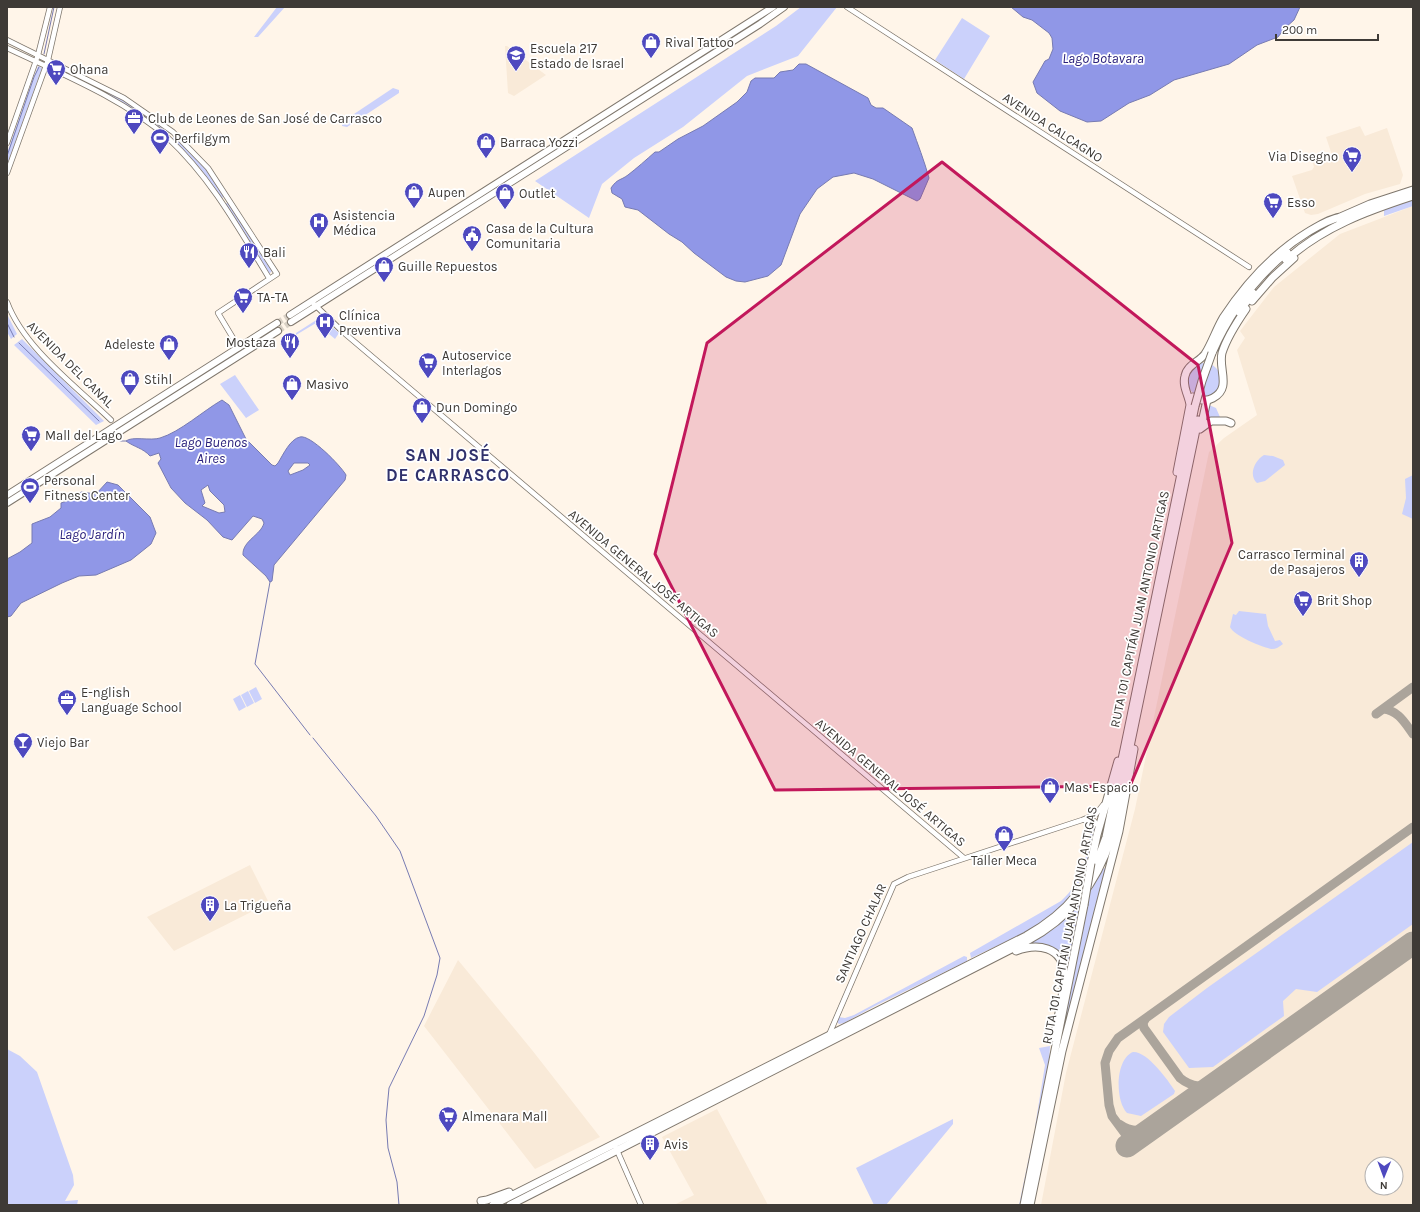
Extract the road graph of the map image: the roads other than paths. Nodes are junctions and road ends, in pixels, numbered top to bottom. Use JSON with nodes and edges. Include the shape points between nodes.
{"nodes":[{"id":1,"x":50,"y":7,"type":"edge"},
{"id":2,"x":60,"y":7,"type":"edge"},
{"id":3,"x":773,"y":7,"type":"edge"},
{"id":4,"x":784,"y":7,"type":"edge"},
{"id":5,"x":847,"y":7,"type":"edge"},
{"id":6,"x":7,"y":40,"type":"edge"},
{"id":7,"x":7,"y":48,"type":"edge"},
{"id":8,"x":38,"y":55,"type":"junction"},
{"id":9,"x":48,"y":60,"type":"junction"},
{"id":10,"x":36,"y":62,"type":"junction"},
{"id":11,"x":46,"y":66,"type":"junction"},
{"id":12,"x":7,"y":144,"type":"edge"},
{"id":13,"x":7,"y":173,"type":"edge"},
{"id":14,"x":1413,"y":190,"type":"edge"},
{"id":15,"x":1413,"y":196,"type":"edge"},
{"id":16,"x":1341,"y":217,"type":"junction"},
{"id":17,"x":1326,"y":231,"type":"junction"},
{"id":18,"x":1248,"y":267,"type":"dead end"},
{"id":19,"x":269,"y":278,"type":"junction"},
{"id":20,"x":7,"y":302,"type":"edge"},
{"id":21,"x":311,"y":302,"type":"junction"},
{"id":22,"x":316,"y":307,"type":"junction"},
{"id":23,"x":290,"y":315,"type":"tunnel mouth"},
{"id":24,"x":291,"y":322,"type":"tunnel mouth"},
{"id":25,"x":277,"y":324,"type":"tunnel mouth"},
{"id":26,"x":278,"y":331,"type":"tunnel mouth"},
{"id":27,"x":239,"y":348,"type":"junction"},
{"id":28,"x":1214,"y":354,"type":"junction"},
{"id":29,"x":1196,"y":362,"type":"junction"},
{"id":30,"x":1222,"y":371,"type":"junction"},
{"id":31,"x":1188,"y":392,"type":"junction"},
{"id":32,"x":1207,"y":400,"type":"junction"},
{"id":33,"x":111,"y":420,"type":"dead end"},
{"id":34,"x":1231,"y":423,"type":"dead end"},
{"id":35,"x":1200,"y":429,"type":"junction"},
{"id":36,"x":7,"y":495,"type":"edge"},
{"id":37,"x":7,"y":503,"type":"edge"},
{"id":38,"x":1170,"y":538,"type":"junction"},
{"id":39,"x":1137,"y":715,"type":"junction"},
{"id":40,"x":1130,"y":724,"type":"junction"},
{"id":41,"x":1107,"y":800,"type":"junction"},
{"id":42,"x":1082,"y":820,"type":"junction"},
{"id":43,"x":1099,"y":827,"type":"junction"},
{"id":44,"x":964,"y":858,"type":"junction"},
{"id":45,"x":993,"y":958,"type":"junction"},
{"id":46,"x":834,"y":1020,"type":"junction"},
{"id":47,"x":846,"y":1026,"type":"junction"},
{"id":48,"x":828,"y":1035,"type":"junction"},
{"id":49,"x":826,"y":1044,"type":"junction"},
{"id":50,"x":1043,"y":1111,"type":"junction"},
{"id":51,"x":615,"y":1147,"type":"junction"},
{"id":52,"x":542,"y":1180,"type":"junction"},
{"id":53,"x":481,"y":1200,"type":"dead end"},
{"id":54,"x":493,"y":1205,"type":"edge"},
{"id":55,"x":510,"y":1205,"type":"edge"},
{"id":56,"x":641,"y":1205,"type":"edge"},
{"id":57,"x":1024,"y":1205,"type":"edge"},
{"id":58,"x":1030,"y":1205,"type":"edge"}],
"edges":[{"from":1,"to":8,"type":"street"},
{"from":2,"to":9,"type":"street"},
{"from":3,"to":21,"type":"main road"},
{"from":4,"to":22,"type":"main road"},
{"from":5,"to":18,"type":"street","name":"AVENIDA CALCAGNO"},
{"from":6,"to":8,"type":"street"},
{"from":7,"to":10,"type":"street"},
{"from":8,"to":9,"type":"street"},
{"from":8,"to":10,"type":"street"},
{"from":9,"to":11,"type":"street"},
{"from":9,"to":19,"type":"street","via":[[129,101],[173,132],[208,168],[277,274]]},
{"from":10,"to":11,"type":"street"},
{"from":10,"to":12,"type":"street"},
{"from":11,"to":13,"type":"street"},
{"from":11,"to":19,"type":"street","via":[[121,105],[168,138],[193,164],[223,202]]},
{"from":14,"to":16,"type":"highway","name":"RUTA 101 CAPITÁN JUAN ANTONIO ARTIGAS"},
{"from":15,"to":17,"type":"highway","name":"RUTA 101 CAPITÁN JUAN ANTONIO ARTIGAS","via":[[1357,215]]},
{"from":16,"to":28,"type":"highway","name":"RUTA 101 CAPITÁN JUAN ANTONIO ARTIGAS","via":[[1297,244],[1262,275],[1235,309]]},
{"from":16,"to":29,"type":"highway","via":[[1333,218],[1274,256],[1230,308],[1205,353]]},
{"from":17,"to":28,"type":"highway","name":"RUTA 101 CAPITÁN JUAN ANTONIO ARTIGAS","via":[[1300,248],[1262,282]]},
{"from":17,"to":30,"type":"highway","via":[[1283,268],[1254,299],[1238,322],[1225,348]]},
{"from":19,"to":27,"type":"street","via":[[218,313]]},
{"from":20,"to":33,"type":"street","name":"AVENIDA DEL CANAL","via":[[23,334]]},
{"from":21,"to":22,"type":"street","name":"AVENIDA GENERAL JOSÉ ARTIGAS"},
{"from":21,"to":23,"type":"main road"},
{"from":22,"to":24,"type":"main road"},
{"from":22,"to":44,"type":"street","name":"AVENIDA GENERAL JOSÉ ARTIGAS"},
{"from":25,"to":27,"type":"main road"},
{"from":26,"to":37,"type":"main road"},
{"from":27,"to":36,"type":"main road"},
{"from":28,"to":38,"type":"highway","name":"RUTA 101 CAPITÁN JUAN ANTONIO ARTIGAS","bridge":true,"via":[[1202,380]]},
{"from":29,"to":30,"type":"highway","via":[[1211,361]]},
{"from":29,"to":31,"type":"highway","via":[[1187,370],[1185,376],[1184,382]]},
{"from":30,"to":32,"type":"highway","via":[[1225,379],[1223,388],[1215,397]]},
{"from":31,"to":32,"type":"highway","via":[[1197,399]]},
{"from":31,"to":38,"type":"highway","via":[[1189,412],[1170,506]]},
{"from":32,"to":35,"type":"highway"},
{"from":34,"to":35,"type":"highway","via":[[1211,420]]},
{"from":35,"to":38,"type":"highway","via":[[1186,500],[1176,534]]},
{"from":38,"to":39,"type":"highway","name":"RUTA 101 CAPITÁN JUAN ANTONIO ARTIGAS"},
{"from":38,"to":40,"type":"highway","name":"RUTA 101 CAPITÁN JUAN ANTONIO ARTIGAS"},
{"from":39,"to":45,"type":"highway","via":[[1111,838],[1100,869],[1075,905],[1054,924]]},
{"from":39,"to":58,"type":"highway","name":"RUTA 101 CAPITÁN JUAN ANTONIO ARTIGAS","via":[[1138,724],[1124,811],[1059,1065]]},
{"from":40,"to":41,"type":"highway","name":"RUTA 101 CAPITÁN JUAN ANTONIO ARTIGAS","via":[[1126,728]]},
{"from":40,"to":47,"type":"highway","via":[[1100,856],[1082,889],[1066,907],[1026,936]]},
{"from":41,"to":42,"type":"street","name":"SANTIAGO CHALAR","via":[[1099,812]]},
{"from":41,"to":43,"type":"highway","name":"RUTA 101 CAPITÁN JUAN ANTONIO ARTIGAS"},
{"from":42,"to":43,"type":"street","via":[[1094,821]]},
{"from":42,"to":44,"type":"street","name":"SANTIAGO CHALAR"},
{"from":43,"to":50,"type":"highway","name":"RUTA 101 CAPITÁN JUAN ANTONIO ARTIGAS","bridge":true},
{"from":44,"to":46,"type":"street","name":"SANTIAGO CHALAR","via":[[894,884]]},
{"from":45,"to":49,"type":"highway"},
{"from":45,"to":50,"type":"highway","via":[[998,959],[1020,949],[1035,946],[1053,952],[1063,966],[1064,982]]},
{"from":46,"to":47,"type":"street","via":[[838,1025]]},
{"from":46,"to":48,"type":"street","name":"SANTIAGO CHALAR"},
{"from":47,"to":48,"type":"highway"},
{"from":48,"to":49,"type":"street","name":"SANTIAGO CHALAR"},
{"from":48,"to":51,"type":"highway"},
{"from":49,"to":51,"type":"highway"},
{"from":50,"to":57,"type":"highway","name":"RUTA 101 CAPITÁN JUAN ANTONIO ARTIGAS"},
{"from":51,"to":52,"type":"highway"},
{"from":51,"to":55,"type":"highway"},
{"from":51,"to":56,"type":"street"},
{"from":52,"to":53,"type":"highway"},
{"from":52,"to":54,"type":"highway"}]}
